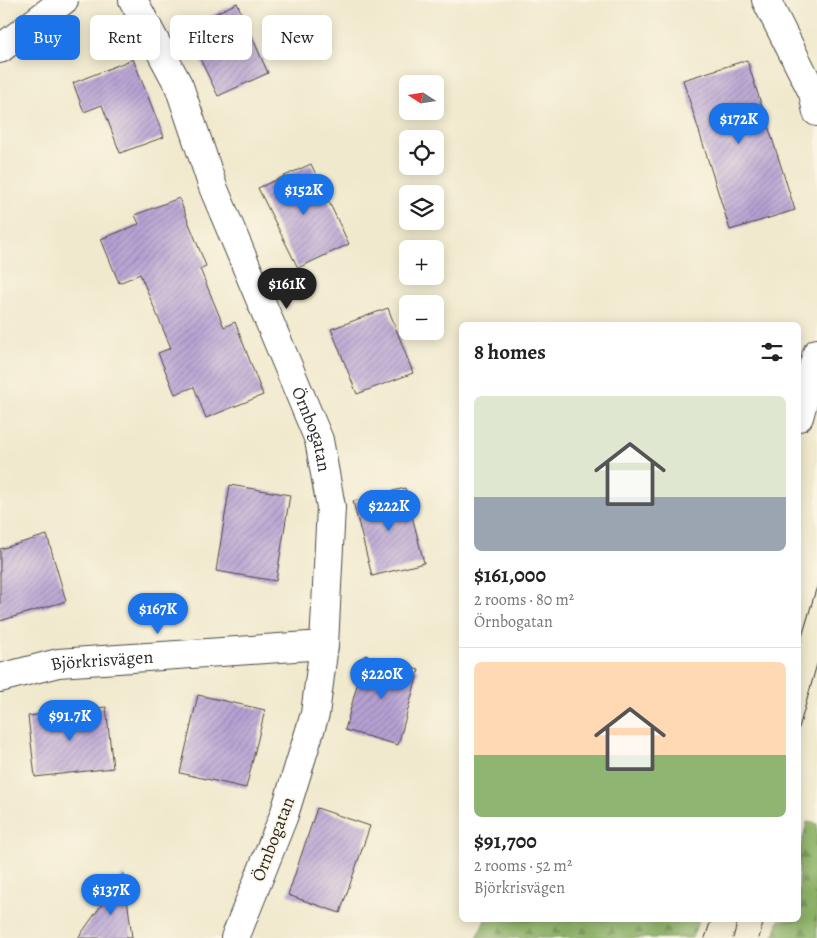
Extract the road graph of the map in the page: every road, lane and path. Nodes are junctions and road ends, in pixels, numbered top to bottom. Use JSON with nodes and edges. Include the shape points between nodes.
{"nodes":[{"id":1,"x":64,"y":0,"type":"edge"},
{"id":2,"x":132,"y":0,"type":"edge"},
{"id":3,"x":766,"y":0,"type":"edge"},
{"id":4,"x":0,"y":49,"type":"edge"},
{"id":5,"x":816,"y":99,"type":"edge"},
{"id":6,"x":817,"y":353,"type":"edge"},
{"id":7,"x":801,"y":410,"type":"edge"},
{"id":8,"x":324,"y":645,"type":"junction"},
{"id":9,"x":0,"y":678,"type":"edge"},
{"id":10,"x":234,"y":938,"type":"edge"}],
"edges":[{"from":1,"to":4,"type":"street"},
{"from":2,"to":8,"type":"street","name":"Örnbogatan","via":[[179,86],[213,187],[319,440],[331,507]]},
{"from":3,"to":5,"type":"street"},
{"from":6,"to":7,"type":"street"},
{"from":8,"to":9,"type":"street","name":"Björkrisvägen","via":[[58,663]]},
{"from":8,"to":10,"type":"street","name":"Örnbogatan","via":[[315,714],[307,741],[284,815]]}]}
